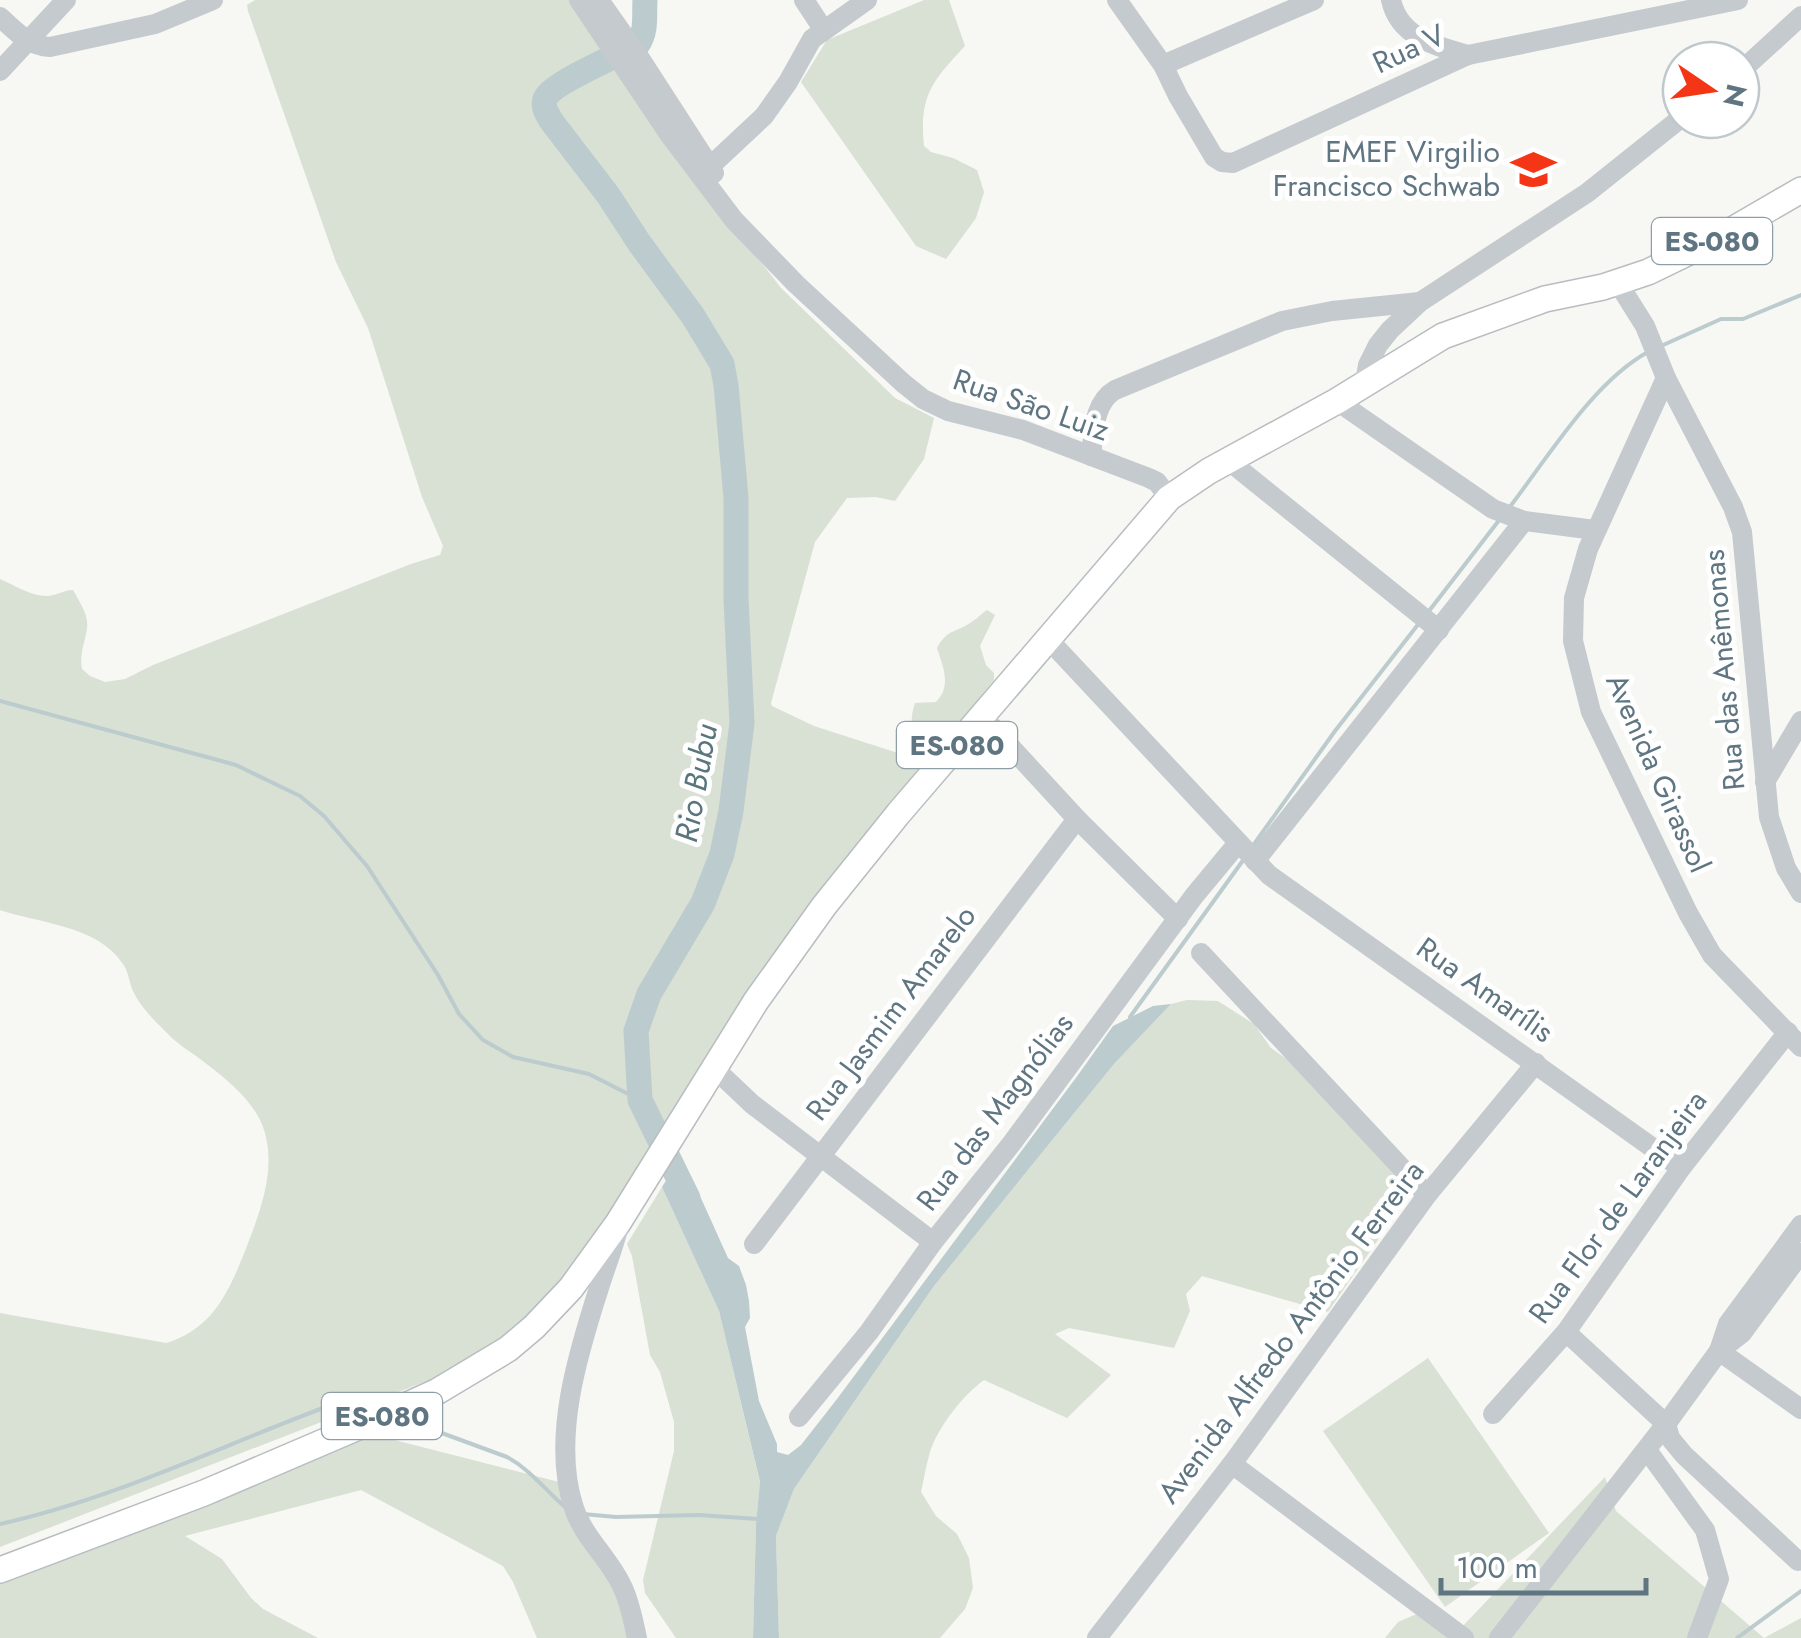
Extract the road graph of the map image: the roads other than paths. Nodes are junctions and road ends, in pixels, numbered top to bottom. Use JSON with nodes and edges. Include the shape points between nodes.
{"nodes":[{"id":1,"x":66,"y":0,"type":"edge"},
{"id":2,"x":213,"y":0,"type":"edge"},
{"id":3,"x":579,"y":0,"type":"edge"},
{"id":4,"x":598,"y":0,"type":"edge"},
{"id":5,"x":804,"y":0,"type":"edge"},
{"id":6,"x":866,"y":0,"type":"edge"},
{"id":7,"x":1117,"y":0,"type":"edge"},
{"id":8,"x":1314,"y":0,"type":"edge"},
{"id":9,"x":1391,"y":0,"type":"edge"},
{"id":10,"x":1738,"y":0,"type":"edge"},
{"id":11,"x":1801,"y":16,"type":"edge"},
{"id":12,"x":0,"y":17,"type":"edge"},
{"id":13,"x":823,"y":30,"type":"junction"},
{"id":14,"x":611,"y":31,"type":"junction"},
{"id":15,"x":1801,"y":41,"type":"edge"},
{"id":16,"x":27,"y":42,"type":"junction"},
{"id":17,"x":1468,"y":54,"type":"junction"},
{"id":18,"x":1761,"y":55,"type":"edge"},
{"id":19,"x":1761,"y":56,"type":"edge"},
{"id":20,"x":1163,"y":65,"type":"junction"},
{"id":21,"x":0,"y":71,"type":"edge"},
{"id":22,"x":1661,"y":134,"type":"edge"},
{"id":23,"x":705,"y":171,"type":"junction"},
{"id":24,"x":1801,"y":190,"type":"edge"},
{"id":25,"x":1618,"y":283,"type":"junction"},
{"id":26,"x":1420,"y":302,"type":"junction"},
{"id":27,"x":1666,"y":378,"type":"junction"},
{"id":28,"x":1365,"y":382,"type":"junction"},
{"id":29,"x":1337,"y":401,"type":"junction"},
{"id":30,"x":1091,"y":456,"type":"junction"},
{"id":31,"x":1229,"y":461,"type":"junction"},
{"id":32,"x":1169,"y":498,"type":"junction"},
{"id":33,"x":1519,"y":519,"type":"junction"},
{"id":34,"x":1594,"y":530,"type":"junction"},
{"id":35,"x":1430,"y":621,"type":"junction"},
{"id":36,"x":1047,"y":638,"type":"junction"},
{"id":37,"x":982,"y":716,"type":"junction"},
{"id":38,"x":1801,"y":721,"type":"edge"},
{"id":39,"x":1765,"y":782,"type":"junction"},
{"id":40,"x":1076,"y":820,"type":"junction"},
{"id":41,"x":1246,"y":852,"type":"junction"},
{"id":42,"x":1801,"y":893,"type":"edge"},
{"id":43,"x":1178,"y":919,"type":"junction"},
{"id":44,"x":1201,"y":954,"type":"dead end"},
{"id":45,"x":1794,"y":1040,"type":"edge"},
{"id":46,"x":1536,"y":1064,"type":"junction"},
{"id":47,"x":714,"y":1068,"type":"junction"},
{"id":48,"x":820,"y":1155,"type":"junction"},
{"id":49,"x":1681,"y":1168,"type":"junction"},
{"id":50,"x":1427,"y":1195,"type":"junction"},
{"id":51,"x":618,"y":1223,"type":"junction"},
{"id":52,"x":1801,"y":1224,"type":"edge"},
{"id":53,"x":933,"y":1242,"type":"junction"},
{"id":54,"x":754,"y":1244,"type":"dead end"},
{"id":55,"x":1800,"y":1256,"type":"edge"},
{"id":56,"x":1566,"y":1332,"type":"junction"},
{"id":57,"x":1719,"y":1351,"type":"junction"},
{"id":58,"x":1801,"y":1410,"type":"edge"},
{"id":59,"x":1493,"y":1414,"type":"dead end"},
{"id":60,"x":799,"y":1417,"type":"dead end"},
{"id":61,"x":1666,"y":1424,"type":"junction"},
{"id":62,"x":1646,"y":1450,"type":"junction"},
{"id":63,"x":1232,"y":1464,"type":"junction"},
{"id":64,"x":1798,"y":1561,"type":"dead end"},
{"id":65,"x":0,"y":1570,"type":"edge"},
{"id":66,"x":637,"y":1638,"type":"edge"},
{"id":67,"x":1097,"y":1638,"type":"edge"},
{"id":68,"x":1464,"y":1638,"type":"edge"},
{"id":69,"x":1499,"y":1638,"type":"edge"},
{"id":70,"x":1697,"y":1638,"type":"edge"}],
"edges":[{"from":1,"to":16,"type":"street"},
{"from":2,"to":16,"type":"street","via":[[155,24],[50,48]]},
{"from":3,"to":14,"type":"street","name":"Rua São Luiz"},
{"from":4,"to":14,"type":"street","name":"Rua São Luiz"},
{"from":5,"to":13,"type":"street"},
{"from":6,"to":13,"type":"street"},
{"from":7,"to":20,"type":"street"},
{"from":8,"to":20,"type":"street"},
{"from":9,"to":17,"type":"street","via":[[1411,33]]},
{"from":10,"to":17,"type":"street","name":"Rua V"},
{"from":11,"to":18,"type":"street"},
{"from":12,"to":16,"type":"street"},
{"from":13,"to":23,"type":"street","via":[[764,116]]},
{"from":14,"to":23,"type":"street","name":"Rua São Luiz","via":[[669,134]]},
{"from":15,"to":19,"type":"street"},
{"from":16,"to":21,"type":"street"},
{"from":17,"to":20,"type":"street","name":"Rua V","via":[[1233,162],[1214,157]]},
{"from":22,"to":26,"type":"street","via":[[1586,193]]},
{"from":23,"to":30,"type":"street","name":"Rua São Luiz","via":[[734,220],[770,258],[923,399]]},
{"from":24,"to":25,"type":"main road","number":"ES-080","via":[[1720,237]]},
{"from":25,"to":27,"type":"street","name":"Rua das Anêmonas"},
{"from":25,"to":28,"type":"main road","number":"ES-080","via":[[1546,299],[1443,336]]},
{"from":26,"to":28,"type":"street","via":[[1378,345]]},
{"from":26,"to":30,"type":"street","via":[[1282,322],[1115,390],[1100,406]]},
{"from":27,"to":34,"type":"street","name":"Avenida Girassol"},
{"from":27,"to":39,"type":"street","name":"Rua das Anêmonas","via":[[1742,532]]},
{"from":28,"to":29,"type":"main road","number":"ES-080"},
{"from":29,"to":31,"type":"main road","number":"ES-080"},
{"from":29,"to":33,"type":"street","via":[[1492,509]]},
{"from":30,"to":32,"type":"street","name":"Rua São Luiz","via":[[1157,482]]},
{"from":31,"to":32,"type":"main road","number":"ES-080"},
{"from":31,"to":35,"type":"street"},
{"from":32,"to":36,"type":"main road","number":"ES-080"},
{"from":33,"to":34,"type":"street"},
{"from":33,"to":35,"type":"street","name":"Rua das Magnólias"},
{"from":34,"to":45,"type":"street","name":"Avenida Girassol","via":[[1572,620],[1592,712],[1712,955]]},
{"from":35,"to":41,"type":"street","name":"Rua das Magnólias"},
{"from":36,"to":37,"type":"main road","number":"ES-080"},
{"from":36,"to":41,"type":"street","name":"Rua Amarílis"},
{"from":37,"to":40,"type":"street"},
{"from":37,"to":47,"type":"main road","number":"ES-080","via":[[814,920]]},
{"from":38,"to":39,"type":"street"},
{"from":39,"to":42,"type":"street","name":"Rua das Anêmonas","via":[[1772,830]]},
{"from":40,"to":43,"type":"street"},
{"from":40,"to":48,"type":"street","name":"Rua Jasmim Amarelo"},
{"from":41,"to":43,"type":"street","name":"Rua das Magnólias","via":[[1194,896]]},
{"from":41,"to":46,"type":"street","name":"Rua Amarílis"},
{"from":43,"to":53,"type":"street","name":"Rua das Magnólias"},
{"from":44,"to":50,"type":"street"},
{"from":45,"to":49,"type":"street","name":"Rua Flor de Laranjeira"},
{"from":46,"to":49,"type":"street","name":"Rua Amarílis"},
{"from":46,"to":50,"type":"street","name":"Avenida Alfredo Antônio Ferreira"},
{"from":47,"to":48,"type":"street"},
{"from":47,"to":51,"type":"main road","number":"ES-080"},
{"from":48,"to":53,"type":"street"},
{"from":48,"to":54,"type":"street","name":"Rua Jasmim Amarelo"},
{"from":49,"to":56,"type":"street","name":"Rua Flor de Laranjeira"},
{"from":50,"to":63,"type":"street","name":"Avenida Alfredo Antônio Ferreira"},
{"from":51,"to":65,"type":"main road","number":"ES-080","via":[[534,1326],[438,1391],[204,1493]]},
{"from":51,"to":66,"type":"street","via":[[568,1403],[566,1456],[572,1503],[623,1587]]},
{"from":52,"to":57,"type":"street","via":[[1728,1324]]},
{"from":53,"to":60,"type":"street","name":"Rua das Magnólias"},
{"from":55,"to":57,"type":"street","via":[[1742,1333]]},
{"from":56,"to":59,"type":"street","name":"Rua Flor de Laranjeira"},
{"from":56,"to":61,"type":"street"},
{"from":57,"to":58,"type":"street"},
{"from":57,"to":61,"type":"street"},
{"from":61,"to":62,"type":"street"},
{"from":61,"to":64,"type":"street","via":[[1684,1454]]},
{"from":62,"to":69,"type":"street"},
{"from":62,"to":70,"type":"street","via":[[1705,1530],[1719,1579]]},
{"from":63,"to":67,"type":"street","name":"Avenida Alfredo Antônio Ferreira"},
{"from":63,"to":68,"type":"street"}]}
